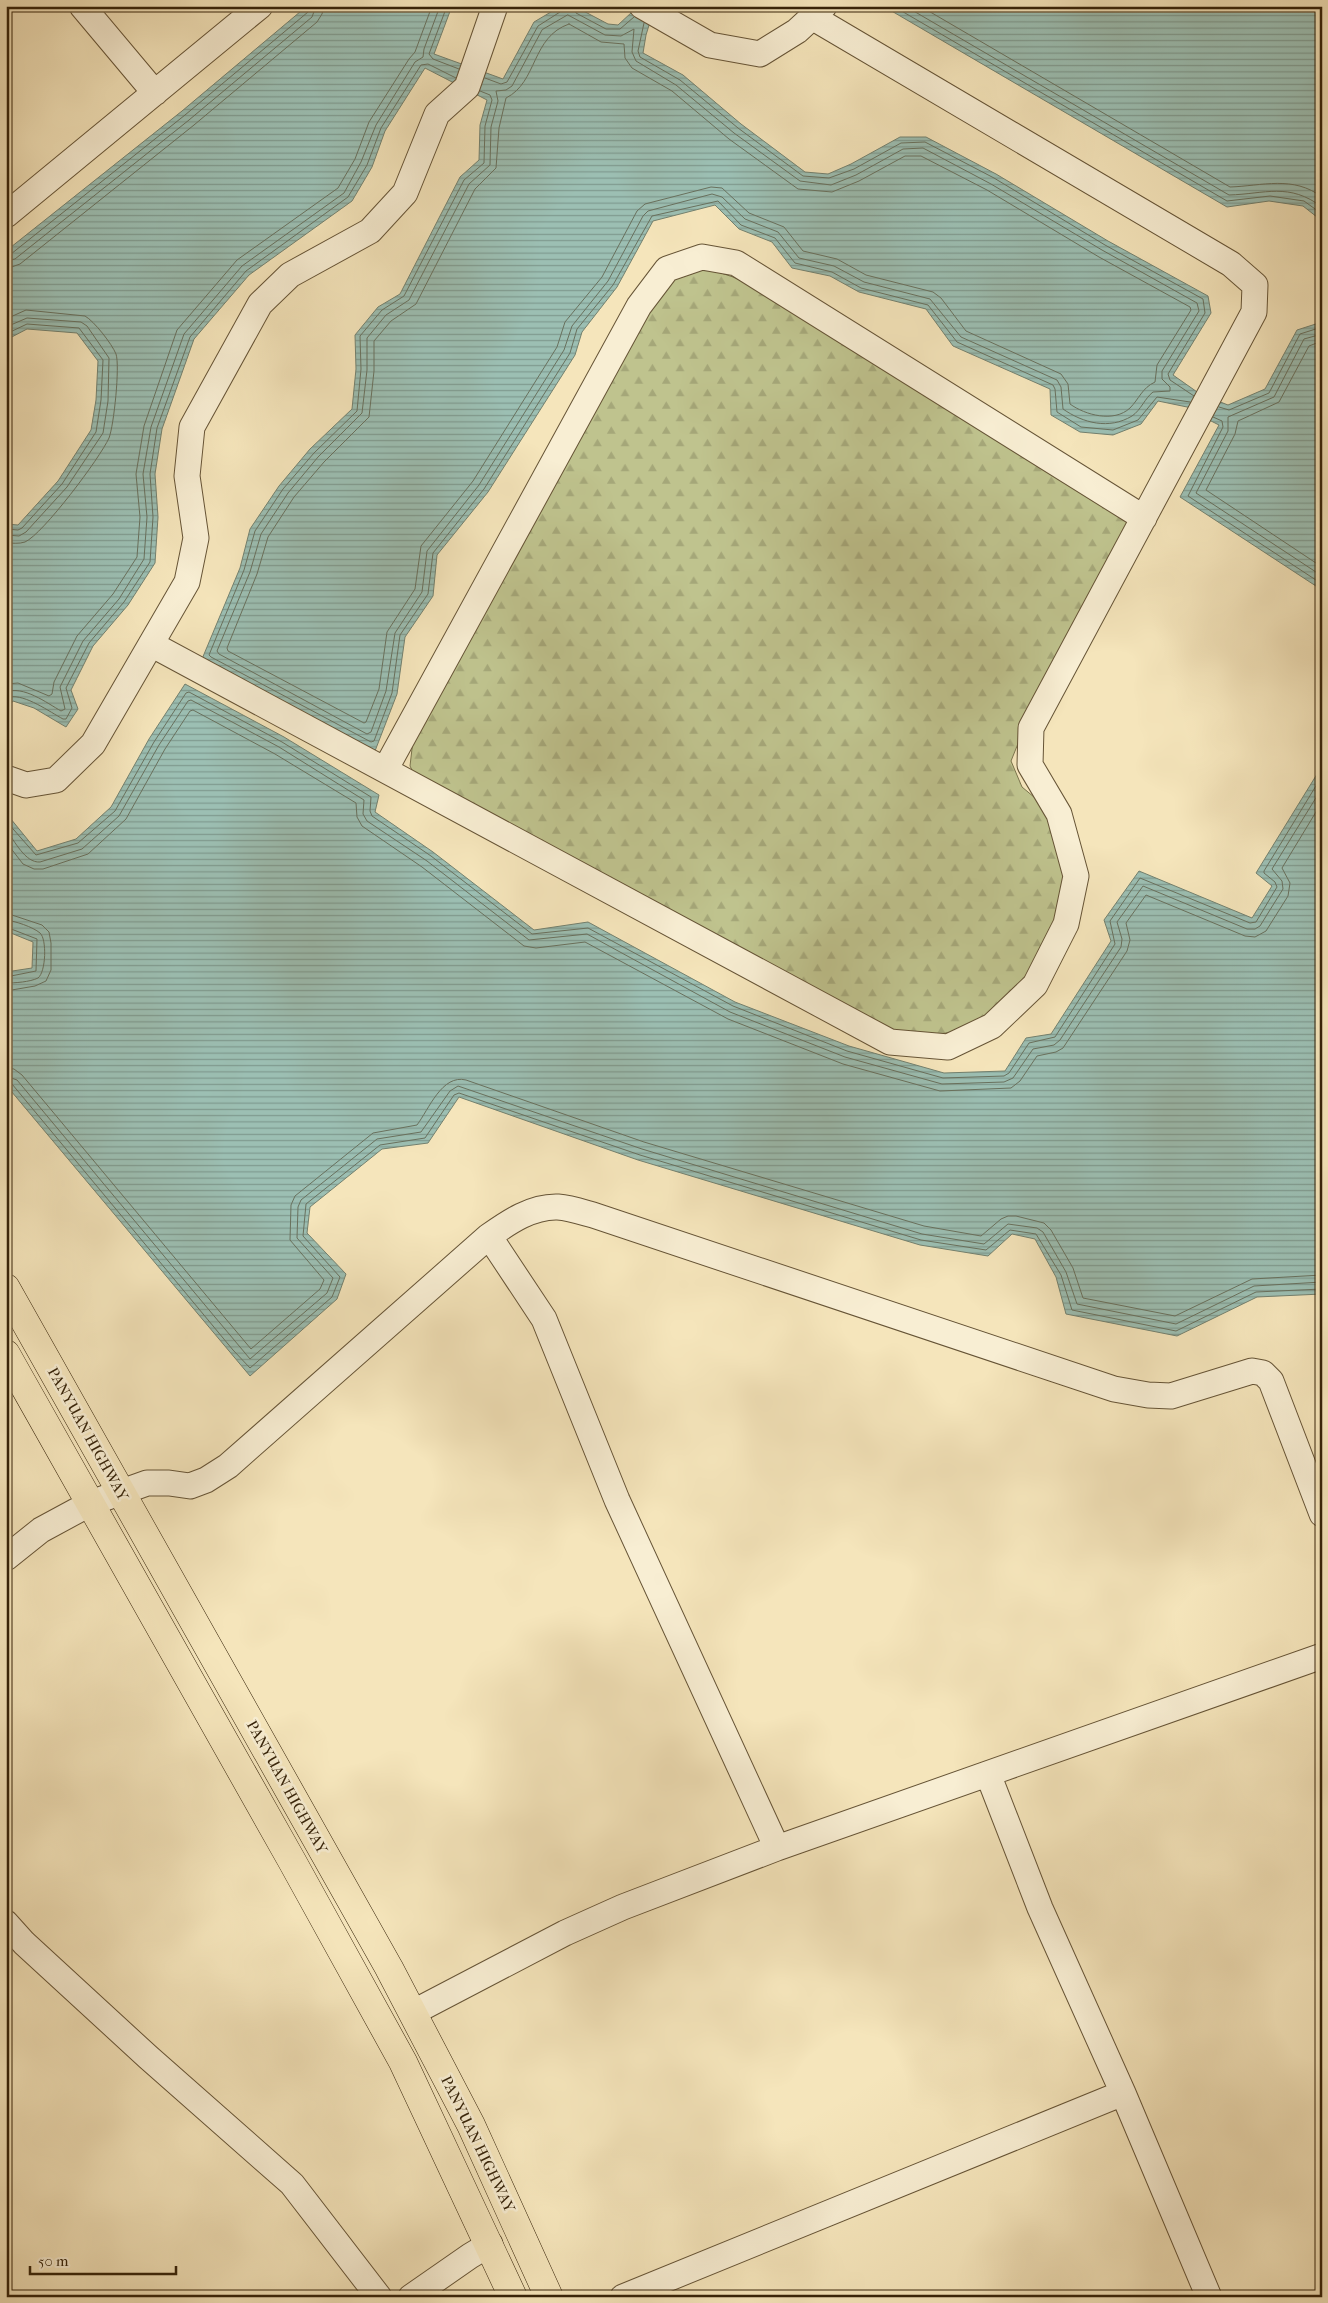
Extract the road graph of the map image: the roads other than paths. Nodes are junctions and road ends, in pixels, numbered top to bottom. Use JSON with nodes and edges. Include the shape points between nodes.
{"nodes":[{"id":1,"x":82,"y":6,"type":"edge"},
{"id":2,"x":260,"y":6,"type":"edge"},
{"id":3,"x":495,"y":6,"type":"edge"},
{"id":4,"x":642,"y":6,"type":"edge"},
{"id":5,"x":818,"y":12,"type":"edge"},
{"id":6,"x":155,"y":93,"type":"junction"},
{"id":7,"x":6,"y":215,"type":"edge"},
{"id":8,"x":1144,"y":518,"type":"junction"},
{"id":9,"x":151,"y":644,"type":"junction"},
{"id":10,"x":385,"y":770,"type":"junction"},
{"id":11,"x":6,"y":778,"type":"edge"},
{"id":12,"x":489,"y":1236,"type":"junction"},
{"id":13,"x":6,"y":1288,"type":"edge"},
{"id":14,"x":6,"y":1354,"type":"edge"},
{"id":15,"x":121,"y":1492,"type":"junction"},
{"id":16,"x":91,"y":1504,"type":"junction"},
{"id":17,"x":1322,"y":1514,"type":"edge"},
{"id":18,"x":6,"y":1558,"type":"edge"},
{"id":19,"x":1322,"y":1656,"type":"edge"},
{"id":20,"x":988,"y":1774,"type":"junction"},
{"id":21,"x":777,"y":1848,"type":"junction"},
{"id":22,"x":6,"y":1923,"type":"edge"},
{"id":23,"x":412,"y":2013,"type":"junction"},
{"id":24,"x":1122,"y":2093,"type":"junction"},
{"id":25,"x":490,"y":2244,"type":"junction"},
{"id":26,"x":379,"y":2297,"type":"edge"},
{"id":27,"x":410,"y":2297,"type":"edge"},
{"id":28,"x":513,"y":2297,"type":"edge"},
{"id":29,"x":549,"y":2297,"type":"edge"},
{"id":30,"x":623,"y":2297,"type":"edge"},
{"id":31,"x":1208,"y":2297,"type":"edge"}],
"edges":[{"from":1,"to":6,"type":"street"},
{"from":2,"to":6,"type":"street"},
{"from":3,"to":9,"type":"street","via":[[467,87],[437,114],[406,194],[370,231],[290,274],[260,304],[192,427],[187,476],[196,538],[187,582]]},
{"from":4,"to":5,"type":"street","via":[[710,45],[760,54],[797,31]]},
{"from":5,"to":8,"type":"street","via":[[1231,264],[1255,286],[1254,312]]},
{"from":6,"to":7,"type":"street"},
{"from":8,"to":10,"type":"street","via":[[736,263],[702,257],[667,269],[639,306]]},
{"from":8,"to":10,"type":"street","via":[[1031,728],[1030,765],[1059,814],[1076,876],[1066,924],[1034,985],[992,1026],[948,1047],[890,1042]]},
{"from":9,"to":10,"type":"street"},
{"from":9,"to":11,"type":"street","via":[[93,744],[56,780],[26,785]]},
{"from":12,"to":15,"type":"street","via":[[228,1466],[190,1486],[147,1482]]},
{"from":12,"to":17,"type":"street","via":[[514,1219],[536,1210],[558,1207],[594,1215],[1114,1388],[1148,1395],[1171,1396],[1252,1371],[1263,1373],[1271,1381]]},
{"from":12,"to":21,"type":"street","via":[[544,1319],[616,1500]]},
{"from":13,"to":15,"type":"main road","name":"PANYUAN HIGHWAY"},
{"from":14,"to":16,"type":"main road","name":"PANYUAN HIGHWAY"},
{"from":15,"to":16,"type":"street"},
{"from":15,"to":23,"type":"main road","name":"PANYUAN HIGHWAY"},
{"from":16,"to":18,"type":"street","via":[[41,1530]]},
{"from":16,"to":25,"type":"main road","name":"PANYUAN HIGHWAY","via":[[403,2062]]},
{"from":19,"to":20,"type":"street"},
{"from":20,"to":21,"type":"street"},
{"from":20,"to":24,"type":"street","via":[[1040,1908]]},
{"from":21,"to":23,"type":"street","via":[[623,1907],[565,1933]]},
{"from":22,"to":26,"type":"street","via":[[148,2057],[292,2184]]},
{"from":23,"to":29,"type":"main road","name":"PANYUAN HIGHWAY","via":[[471,2125]]},
{"from":24,"to":30,"type":"street"},
{"from":24,"to":31,"type":"street"},
{"from":25,"to":27,"type":"street"},
{"from":25,"to":28,"type":"main road","name":"PANYUAN HIGHWAY"}]}
